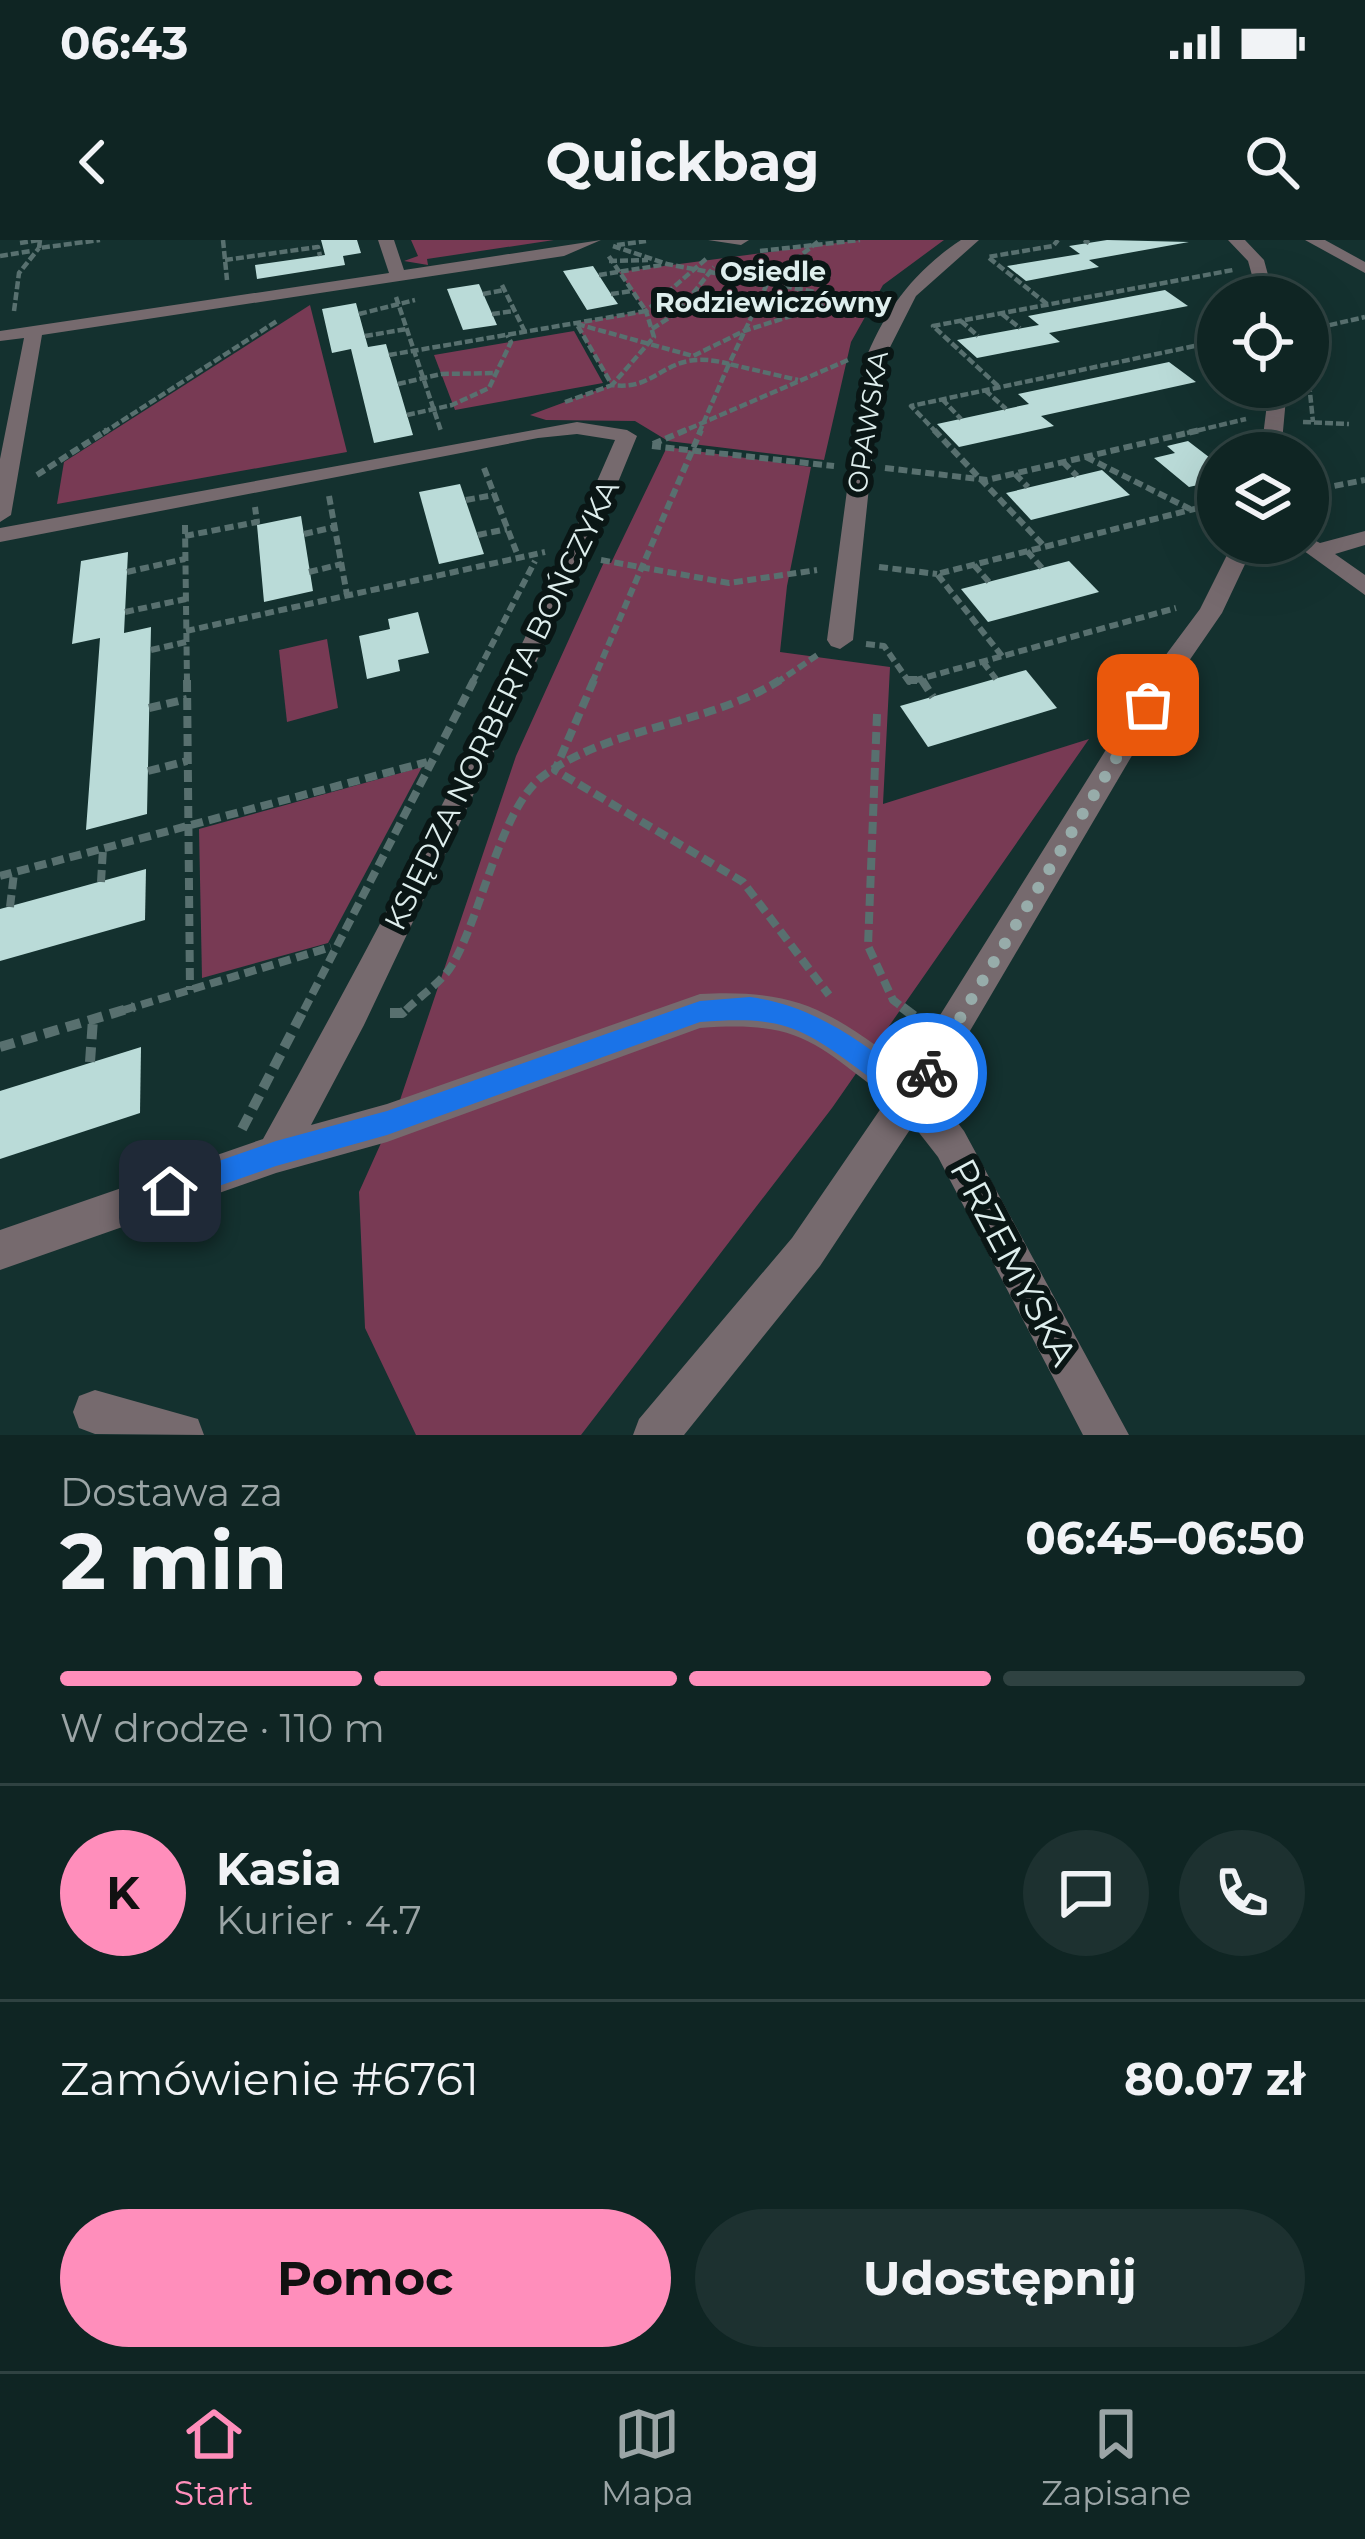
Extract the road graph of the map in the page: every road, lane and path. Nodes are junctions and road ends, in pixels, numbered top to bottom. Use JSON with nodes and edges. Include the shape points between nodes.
{"nodes":[{"id":1,"x":40,"y":240,"type":"edge"},
{"id":2,"x":100,"y":240,"type":"edge"},
{"id":3,"x":224,"y":240,"type":"edge"},
{"id":4,"x":386,"y":240,"type":"edge"},
{"id":5,"x":741,"y":240,"type":"edge"},
{"id":6,"x":820,"y":240,"type":"edge"},
{"id":7,"x":971,"y":240,"type":"edge"},
{"id":8,"x":1058,"y":240,"type":"edge"},
{"id":9,"x":1236,"y":240,"type":"edge"},
{"id":10,"x":1313,"y":240,"type":"edge"},
{"id":11,"x":20,"y":242,"type":"edge"},
{"id":12,"x":595,"y":242,"type":"edge"},
{"id":13,"x":1048,"y":247,"type":"junction"},
{"id":14,"x":38,"y":248,"type":"junction"},
{"id":15,"x":716,"y":248,"type":"edge"},
{"id":16,"x":276,"y":253,"type":"junction"},
{"id":17,"x":1012,"y":253,"type":"junction"},
{"id":18,"x":0,"y":256,"type":"edge"},
{"id":19,"x":320,"y":256,"type":"dead end"},
{"id":20,"x":1062,"y":257,"type":"dead end"},
{"id":21,"x":707,"y":258,"type":"dead end"},
{"id":22,"x":225,"y":260,"type":"junction"},
{"id":23,"x":656,"y":260,"type":"junction"},
{"id":24,"x":612,"y":261,"type":"junction"},
{"id":25,"x":277,"y":262,"type":"dead end"},
{"id":26,"x":490,"y":262,"type":"junction"},
{"id":27,"x":1026,"y":263,"type":"dead end"},
{"id":28,"x":698,"y":268,"type":"junction"},
{"id":29,"x":1365,"y":268,"type":"edge"},
{"id":30,"x":713,"y":270,"type":"junction"},
{"id":31,"x":1261,"y":271,"type":"junction"},
{"id":32,"x":395,"y":276,"type":"junction"},
{"id":33,"x":1262,"y":276,"type":"edge"},
{"id":34,"x":768,"y":282,"type":"junction"},
{"id":35,"x":316,"y":288,"type":"junction"},
{"id":36,"x":1132,"y":289,"type":"junction"},
{"id":37,"x":504,"y":290,"type":"junction"},
{"id":38,"x":632,"y":291,"type":"junction"},
{"id":39,"x":483,"y":294,"type":"dead end"},
{"id":40,"x":611,"y":294,"type":"dead end"},
{"id":41,"x":1140,"y":295,"type":"dead end"},
{"id":42,"x":1087,"y":297,"type":"junction"},
{"id":43,"x":845,"y":299,"type":"junction"},
{"id":44,"x":229,"y":302,"type":"junction"},
{"id":45,"x":1094,"y":303,"type":"dead end"},
{"id":46,"x":400,"y":308,"type":"junction"},
{"id":47,"x":898,"y":308,"type":"junction"},
{"id":48,"x":1046,"y":308,"type":"junction"},
{"id":49,"x":514,"y":310,"type":"junction"},
{"id":50,"x":646,"y":311,"type":"junction"},
{"id":51,"x":1002,"y":313,"type":"junction"},
{"id":52,"x":359,"y":314,"type":"dead end"},
{"id":53,"x":492,"y":314,"type":"dead end"},
{"id":54,"x":1365,"y":317,"type":"edge"},
{"id":55,"x":961,"y":321,"type":"junction"},
{"id":56,"x":576,"y":323,"type":"junction"},
{"id":57,"x":1329,"y":325,"type":"edge"},
{"id":58,"x":1019,"y":328,"type":"dead end"},
{"id":59,"x":407,"y":329,"type":"junction"},
{"id":60,"x":652,"y":329,"type":"junction"},
{"id":61,"x":34,"y":331,"type":"junction"},
{"id":62,"x":744,"y":331,"type":"junction"},
{"id":63,"x":525,"y":332,"type":"junction"},
{"id":64,"x":507,"y":335,"type":"junction"},
{"id":65,"x":5,"y":336,"type":"edge"},
{"id":66,"x":365,"y":336,"type":"dead end"},
{"id":67,"x":978,"y":336,"type":"dead end"},
{"id":68,"x":644,"y":345,"type":"junction"},
{"id":69,"x":1197,"y":346,"type":"edge"},
{"id":70,"x":414,"y":351,"type":"junction"},
{"id":71,"x":389,"y":355,"type":"dead end"},
{"id":72,"x":693,"y":356,"type":"junction"},
{"id":73,"x":1131,"y":360,"type":"junction"},
{"id":74,"x":873,"y":363,"type":"junction"},
{"id":75,"x":729,"y":364,"type":"junction"},
{"id":76,"x":1141,"y":368,"type":"dead end"},
{"id":77,"x":1081,"y":370,"type":"junction"},
{"id":78,"x":496,"y":373,"type":"junction"},
{"id":79,"x":424,"y":378,"type":"junction"},
{"id":80,"x":1091,"y":379,"type":"dead end"},
{"id":81,"x":798,"y":380,"type":"junction"},
{"id":82,"x":1029,"y":381,"type":"junction"},
{"id":83,"x":398,"y":384,"type":"dead end"},
{"id":84,"x":612,"y":385,"type":"junction"},
{"id":85,"x":999,"y":387,"type":"junction"},
{"id":86,"x":1039,"y":389,"type":"dead end"},
{"id":87,"x":986,"y":390,"type":"junction"},
{"id":88,"x":942,"y":399,"type":"junction"},
{"id":89,"x":551,"y":407,"type":"dead end"},
{"id":90,"x":1277,"y":408,"type":"edge"},
{"id":91,"x":1311,"y":408,"type":"edge"},
{"id":92,"x":434,"y":410,"type":"junction"},
{"id":93,"x":1006,"y":410,"type":"dead end"},
{"id":94,"x":407,"y":415,"type":"dead end"},
{"id":95,"x":961,"y":419,"type":"dead end"},
{"id":96,"x":706,"y":421,"type":"junction"},
{"id":97,"x":1277,"y":421,"type":"junction"},
{"id":98,"x":1312,"y":422,"type":"junction"},
{"id":99,"x":1349,"y":424,"type":"dead end"},
{"id":100,"x":1275,"y":432,"type":"edge"},
{"id":101,"x":476,"y":444,"type":"junction"},
{"id":102,"x":447,"y":449,"type":"junction"},
{"id":103,"x":635,"y":451,"type":"junction"},
{"id":104,"x":691,"y":452,"type":"junction"},
{"id":105,"x":1086,"y":457,"type":"junction"},
{"id":106,"x":1063,"y":462,"type":"junction"},
{"id":107,"x":859,"y":467,"type":"junction"},
{"id":108,"x":325,"y":473,"type":"junction"},
{"id":109,"x":1015,"y":473,"type":"junction"},
{"id":110,"x":1077,"y":476,"type":"dead end"},
{"id":111,"x":981,"y":479,"type":"junction"},
{"id":112,"x":1365,"y":480,"type":"edge"},
{"id":113,"x":6,"y":481,"type":"junction"},
{"id":114,"x":1329,"y":487,"type":"edge"},
{"id":115,"x":1028,"y":488,"type":"dead end"},
{"id":116,"x":494,"y":495,"type":"junction"},
{"id":117,"x":184,"y":500,"type":"junction"},
{"id":118,"x":466,"y":500,"type":"dead end"},
{"id":119,"x":1197,"y":508,"type":"edge"},
{"id":120,"x":1191,"y":510,"type":"junction"},
{"id":121,"x":0,"y":514,"type":"edge"},
{"id":122,"x":335,"y":527,"type":"junction"},
{"id":123,"x":507,"y":529,"type":"junction"},
{"id":124,"x":551,"y":531,"type":"dead end"},
{"id":125,"x":304,"y":534,"type":"dead end"},
{"id":126,"x":0,"y":535,"type":"edge"},
{"id":127,"x":478,"y":535,"type":"dead end"},
{"id":128,"x":1365,"y":538,"type":"edge"},
{"id":129,"x":1329,"y":544,"type":"edge"},
{"id":130,"x":1045,"y":547,"type":"junction"},
{"id":131,"x":540,"y":551,"type":"junction"},
{"id":132,"x":1027,"y":551,"type":"junction"},
{"id":133,"x":518,"y":556,"type":"junction"},
{"id":134,"x":575,"y":556,"type":"junction"},
{"id":135,"x":185,"y":560,"type":"junction"},
{"id":136,"x":1329,"y":560,"type":"edge"},
{"id":137,"x":848,"y":563,"type":"junction"},
{"id":138,"x":342,"y":564,"type":"junction"},
{"id":139,"x":1234,"y":564,"type":"edge"},
{"id":140,"x":974,"y":565,"type":"junction"},
{"id":141,"x":643,"y":568,"type":"junction"},
{"id":142,"x":1042,"y":568,"type":"dead end"},
{"id":143,"x":127,"y":572,"type":"dead end"},
{"id":144,"x":309,"y":572,"type":"dead end"},
{"id":145,"x":937,"y":574,"type":"junction"},
{"id":146,"x":989,"y":582,"type":"dead end"},
{"id":147,"x":1365,"y":587,"type":"edge"},
{"id":148,"x":347,"y":595,"type":"junction"},
{"id":149,"x":186,"y":599,"type":"junction"},
{"id":150,"x":125,"y":612,"type":"dead end"},
{"id":151,"x":1210,"y":614,"type":"junction"},
{"id":152,"x":186,"y":631,"type":"junction"},
{"id":153,"x":840,"y":640,"type":"junction"},
{"id":154,"x":186,"y":642,"type":"junction"},
{"id":155,"x":151,"y":650,"type":"dead end"},
{"id":156,"x":1002,"y":656,"type":"junction"},
{"id":157,"x":983,"y":662,"type":"junction"},
{"id":158,"x":996,"y":679,"type":"dead end"},
{"id":159,"x":921,"y":680,"type":"junction"},
{"id":160,"x":933,"y":697,"type":"dead end"},
{"id":161,"x":187,"y":699,"type":"junction"},
{"id":162,"x":149,"y":708,"type":"dead end"},
{"id":163,"x":877,"y":714,"type":"dead end"},
{"id":164,"x":188,"y":761,"type":"junction"},
{"id":165,"x":430,"y":761,"type":"junction"},
{"id":166,"x":555,"y":770,"type":"junction"},
{"id":167,"x":148,"y":771,"type":"dead end"},
{"id":168,"x":188,"y":826,"type":"junction"},
{"id":169,"x":103,"y":849,"type":"junction"},
{"id":170,"x":14,"y":873,"type":"junction"},
{"id":171,"x":0,"y":877,"type":"edge"},
{"id":172,"x":101,"y":882,"type":"dead end"},
{"id":173,"x":10,"y":907,"type":"dead end"},
{"id":174,"x":332,"y":946,"type":"junction"},
{"id":175,"x":190,"y":990,"type":"junction"},
{"id":176,"x":352,"y":1013,"type":"junction"},
{"id":177,"x":93,"y":1019,"type":"junction"},
{"id":178,"x":827,"y":1031,"type":"junction"},
{"id":179,"x":947,"y":1042,"type":"junction"},
{"id":180,"x":0,"y":1048,"type":"edge"},
{"id":181,"x":90,"y":1062,"type":"dead end"},
{"id":182,"x":912,"y":1094,"type":"junction"},
{"id":183,"x":237,"y":1138,"type":"dead end"},
{"id":184,"x":276,"y":1154,"type":"junction"},
{"id":185,"x":0,"y":1250,"type":"edge"},
{"id":186,"x":95,"y":1412,"type":"dead end"},
{"id":187,"x":182,"y":1435,"type":"edge"},
{"id":188,"x":655,"y":1435,"type":"edge"},
{"id":189,"x":1107,"y":1435,"type":"edge"}],
"edges":[{"from":1,"to":11,"type":"path"},
{"from":1,"to":14,"type":"path"},
{"from":2,"to":14,"type":"path"},
{"from":3,"to":22,"type":"path"},
{"from":4,"to":32,"type":"street"},
{"from":5,"to":15,"type":"street"},
{"from":6,"to":34,"type":"path"},
{"from":7,"to":47,"type":"street","name":"OPAWSKA"},
{"from":8,"to":13,"type":"path"},
{"from":9,"to":31,"type":"street"},
{"from":10,"to":29,"type":"street"},
{"from":12,"to":23,"type":"path"},
{"from":12,"to":24,"type":"path"},
{"from":12,"to":26,"type":"street"},
{"from":13,"to":17,"type":"path"},
{"from":13,"to":20,"type":"path"},
{"from":14,"to":18,"type":"path"},
{"from":14,"to":65,"type":"path","via":[[19,273]]},
{"from":15,"to":30,"type":"path"},
{"from":16,"to":19,"type":"path","via":[[318,247]]},
{"from":16,"to":22,"type":"path"},
{"from":16,"to":25,"type":"path"},
{"from":17,"to":27,"type":"path"},
{"from":17,"to":48,"type":"path","via":[[988,257]]},
{"from":21,"to":28,"type":"path"},
{"from":22,"to":44,"type":"path"},
{"from":23,"to":24,"type":"path"},
{"from":23,"to":28,"type":"path"},
{"from":24,"to":38,"type":"path"},
{"from":26,"to":32,"type":"street"},
{"from":26,"to":37,"type":"path"},
{"from":28,"to":30,"type":"path"},
{"from":28,"to":50,"type":"path"},
{"from":30,"to":34,"type":"path"},
{"from":30,"to":60,"type":"path"},
{"from":31,"to":33,"type":"street"},
{"from":31,"to":36,"type":"path"},
{"from":32,"to":35,"type":"street"},
{"from":32,"to":46,"type":"path"},
{"from":34,"to":43,"type":"path"},
{"from":34,"to":62,"type":"path"},
{"from":35,"to":44,"type":"street"},
{"from":35,"to":113,"type":"path","via":[[317,295],[39,474]]},
{"from":36,"to":41,"type":"path"},
{"from":36,"to":42,"type":"path"},
{"from":37,"to":39,"type":"path"},
{"from":37,"to":49,"type":"path"},
{"from":38,"to":40,"type":"path"},
{"from":38,"to":50,"type":"path"},
{"from":42,"to":45,"type":"path"},
{"from":42,"to":48,"type":"path"},
{"from":43,"to":47,"type":"path"},
{"from":43,"to":62,"type":"path"},
{"from":44,"to":61,"type":"street"},
{"from":46,"to":52,"type":"path"},
{"from":46,"to":59,"type":"path"},
{"from":47,"to":74,"type":"street","name":"OPAWSKA"},
{"from":48,"to":51,"type":"path"},
{"from":49,"to":53,"type":"path"},
{"from":49,"to":63,"type":"path"},
{"from":50,"to":56,"type":"path"},
{"from":50,"to":60,"type":"path"},
{"from":51,"to":55,"type":"path"},
{"from":51,"to":58,"type":"path"},
{"from":54,"to":57,"type":"path"},
{"from":55,"to":67,"type":"path"},
{"from":55,"to":85,"type":"path","via":[[933,326]]},
{"from":56,"to":63,"type":"path"},
{"from":56,"to":68,"type":"path"},
{"from":56,"to":84,"type":"path"},
{"from":59,"to":66,"type":"path"},
{"from":59,"to":70,"type":"path"},
{"from":60,"to":68,"type":"path"},
{"from":61,"to":65,"type":"street"},
{"from":61,"to":113,"type":"street"},
{"from":62,"to":72,"type":"path"},
{"from":62,"to":75,"type":"path"},
{"from":63,"to":64,"type":"path"},
{"from":64,"to":70,"type":"path"},
{"from":64,"to":78,"type":"path"},
{"from":68,"to":72,"type":"path"},
{"from":68,"to":84,"type":"path"},
{"from":69,"to":73,"type":"path"},
{"from":70,"to":71,"type":"path"},
{"from":70,"to":79,"type":"path"},
{"from":72,"to":75,"type":"path"},
{"from":72,"to":84,"type":"path","via":[[645,380]]},
{"from":73,"to":76,"type":"path"},
{"from":73,"to":77,"type":"path"},
{"from":74,"to":81,"type":"path","via":[[845,360]]},
{"from":74,"to":107,"type":"street","name":"OPAWSKA"},
{"from":75,"to":81,"type":"path"},
{"from":75,"to":96,"type":"path"},
{"from":77,"to":80,"type":"path"},
{"from":77,"to":82,"type":"path"},
{"from":78,"to":79,"type":"path"},
{"from":78,"to":92,"type":"path","via":[[489,388]]},
{"from":79,"to":83,"type":"path"},
{"from":79,"to":92,"type":"path"},
{"from":81,"to":96,"type":"path"},
{"from":82,"to":85,"type":"path"},
{"from":82,"to":86,"type":"path"},
{"from":84,"to":89,"type":"path"},
{"from":85,"to":87,"type":"path"},
{"from":87,"to":88,"type":"path"},
{"from":87,"to":93,"type":"path"},
{"from":88,"to":95,"type":"path"},
{"from":88,"to":111,"type":"path","via":[[911,406]]},
{"from":90,"to":97,"type":"street"},
{"from":91,"to":98,"type":"path"},
{"from":92,"to":94,"type":"path"},
{"from":92,"to":102,"type":"path"},
{"from":96,"to":103,"type":"path"},
{"from":96,"to":104,"type":"path"},
{"from":97,"to":98,"type":"path"},
{"from":97,"to":100,"type":"street"},
{"from":97,"to":105,"type":"path","via":[[1248,419]]},
{"from":98,"to":99,"type":"path"},
{"from":101,"to":102,"type":"street","name":"KSIĘDZA NORBERTA BOŃCZYKA"},
{"from":101,"to":103,"type":"street","name":"KSIĘDZA NORBERTA BOŃCZYKA","via":[[604,430],[627,436]]},
{"from":101,"to":116,"type":"path"},
{"from":102,"to":108,"type":"street","name":"KSIĘDZA NORBERTA BOŃCZYKA"},
{"from":103,"to":104,"type":"path"},
{"from":103,"to":134,"type":"street","name":"KSIĘDZA NORBERTA BOŃCZYKA"},
{"from":104,"to":107,"type":"path"},
{"from":104,"to":141,"type":"path"},
{"from":105,"to":106,"type":"path"},
{"from":105,"to":120,"type":"path"},
{"from":106,"to":109,"type":"path"},
{"from":106,"to":110,"type":"path"},
{"from":107,"to":111,"type":"path"},
{"from":107,"to":137,"type":"street","name":"OPAWSKA"},
{"from":108,"to":117,"type":"street","name":"KSIĘDZA NORBERTA BOŃCZYKA"},
{"from":108,"to":122,"type":"path"},
{"from":109,"to":111,"type":"path"},
{"from":109,"to":115,"type":"path"},
{"from":111,"to":130,"type":"path"},
{"from":112,"to":114,"type":"path"},
{"from":113,"to":121,"type":"street"},
{"from":116,"to":118,"type":"path"},
{"from":116,"to":123,"type":"path"},
{"from":117,"to":126,"type":"street","name":"KSIĘDZA NORBERTA BOŃCZYKA"},
{"from":117,"to":135,"type":"path"},
{"from":119,"to":120,"type":"path"},
{"from":120,"to":130,"type":"path"},
{"from":122,"to":125,"type":"path"},
{"from":122,"to":138,"type":"path"},
{"from":123,"to":127,"type":"path"},
{"from":123,"to":133,"type":"path"},
{"from":124,"to":131,"type":"path"},
{"from":128,"to":129,"type":"street"},
{"from":130,"to":132,"type":"path"},
{"from":131,"to":133,"type":"path"},
{"from":131,"to":134,"type":"path"},
{"from":131,"to":165,"type":"path"},
{"from":132,"to":140,"type":"path"},
{"from":132,"to":142,"type":"path"},
{"from":133,"to":148,"type":"path"},
{"from":134,"to":141,"type":"path"},
{"from":134,"to":176,"type":"street","name":"KSIĘDZA NORBERTA BOŃCZYKA"},
{"from":135,"to":143,"type":"path"},
{"from":135,"to":149,"type":"path"},
{"from":136,"to":147,"type":"street"},
{"from":137,"to":141,"type":"path","via":[[729,583]]},
{"from":137,"to":145,"type":"path"},
{"from":137,"to":153,"type":"street","name":"OPAWSKA"},
{"from":138,"to":144,"type":"path"},
{"from":138,"to":148,"type":"path"},
{"from":139,"to":151,"type":"street"},
{"from":140,"to":145,"type":"path"},
{"from":140,"to":146,"type":"path"},
{"from":141,"to":166,"type":"path"},
{"from":145,"to":156,"type":"path"},
{"from":148,"to":152,"type":"path"},
{"from":149,"to":150,"type":"path"},
{"from":149,"to":152,"type":"path"},
{"from":151,"to":156,"type":"path","via":[[1186,605]]},
{"from":151,"to":179,"type":"street"},
{"from":152,"to":154,"type":"path"},
{"from":153,"to":159,"type":"path","via":[[884,646],[909,682]]},
{"from":153,"to":166,"type":"path","via":[[707,716],[604,744]]},
{"from":154,"to":155,"type":"path"},
{"from":154,"to":161,"type":"path"},
{"from":156,"to":157,"type":"path"},
{"from":157,"to":158,"type":"path"},
{"from":157,"to":159,"type":"path"},
{"from":159,"to":160,"type":"path"},
{"from":161,"to":162,"type":"path"},
{"from":161,"to":164,"type":"path"},
{"from":163,"to":179,"type":"path","via":[[868,946],[893,1000]]},
{"from":164,"to":167,"type":"path"},
{"from":164,"to":168,"type":"path"},
{"from":165,"to":168,"type":"path"},
{"from":165,"to":174,"type":"path"},
{"from":166,"to":176,"type":"path","via":[[540,778],[513,819],[451,968],[401,1013]]},
{"from":166,"to":178,"type":"path","via":[[743,882],[837,1006]]},
{"from":168,"to":169,"type":"path"},
{"from":168,"to":175,"type":"path"},
{"from":169,"to":170,"type":"path"},
{"from":169,"to":172,"type":"path"},
{"from":170,"to":171,"type":"path"},
{"from":170,"to":173,"type":"path"},
{"from":174,"to":175,"type":"path"},
{"from":174,"to":183,"type":"path"},
{"from":175,"to":177,"type":"path"},
{"from":176,"to":184,"type":"street","name":"KSIĘDZA NORBERTA BOŃCZYKA"},
{"from":177,"to":180,"type":"path"},
{"from":177,"to":181,"type":"path"},
{"from":178,"to":182,"type":"street","name":"PRZEMYSKA"},
{"from":178,"to":184,"type":"street","name":"PRZEMYSKA","via":[[788,1013],[700,1011],[387,1123]]},
{"from":179,"to":182,"type":"street"},
{"from":182,"to":188,"type":"street","via":[[806,1252]]},
{"from":182,"to":189,"type":"street","name":"PRZEMYSKA","via":[[951,1144]]},
{"from":184,"to":185,"type":"street","name":"PRZEMYSKA"},
{"from":186,"to":187,"type":"street"}]}
